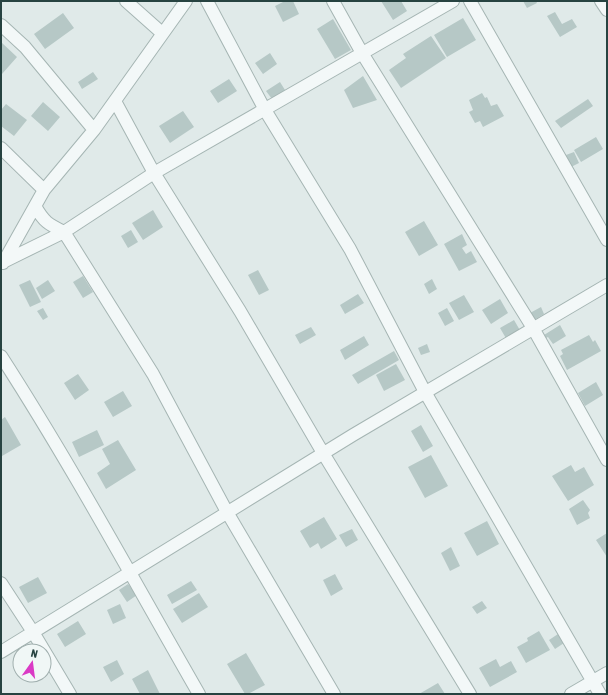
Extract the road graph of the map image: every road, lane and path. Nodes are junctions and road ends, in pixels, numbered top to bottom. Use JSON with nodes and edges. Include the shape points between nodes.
{"nodes":[{"id":1,"x":126,"y":1,"type":"edge"},
{"id":2,"x":186,"y":1,"type":"edge"},
{"id":3,"x":207,"y":1,"type":"edge"},
{"id":4,"x":333,"y":1,"type":"edge"},
{"id":5,"x":453,"y":1,"type":"edge"},
{"id":6,"x":470,"y":1,"type":"edge"},
{"id":7,"x":602,"y":1,"type":"edge"},
{"id":8,"x":607,"y":10,"type":"edge"},
{"id":9,"x":1,"y":25,"type":"edge"},
{"id":10,"x":162,"y":34,"type":"junction"},
{"id":11,"x":362,"y":53,"type":"junction"},
{"id":12,"x":115,"y":101,"type":"junction"},
{"id":13,"x":265,"y":110,"type":"junction"},
{"id":14,"x":94,"y":130,"type":"junction"},
{"id":15,"x":1,"y":148,"type":"edge"},
{"id":16,"x":154,"y":173,"type":"junction"},
{"id":17,"x":44,"y":190,"type":"junction"},
{"id":18,"x":35,"y":206,"type":"junction"},
{"id":19,"x":64,"y":232,"type":"junction"},
{"id":20,"x":607,"y":240,"type":"edge"},
{"id":21,"x":2,"y":263,"type":"edge"},
{"id":22,"x":607,"y":285,"type":"edge"},
{"id":23,"x":533,"y":328,"type":"junction"},
{"id":24,"x":1,"y":356,"type":"edge"},
{"id":25,"x":425,"y":392,"type":"junction"},
{"id":26,"x":323,"y":453,"type":"junction"},
{"id":27,"x":607,"y":460,"type":"edge"},
{"id":28,"x":227,"y":512,"type":"junction"},
{"id":29,"x":130,"y":573,"type":"junction"},
{"id":30,"x":1,"y":583,"type":"edge"},
{"id":31,"x":33,"y":632,"type":"junction"},
{"id":32,"x":1,"y":652,"type":"edge"},
{"id":33,"x":607,"y":673,"type":"edge"},
{"id":34,"x":592,"y":682,"type":"junction"},
{"id":35,"x":70,"y":694,"type":"edge"},
{"id":36,"x":199,"y":694,"type":"edge"},
{"id":37,"x":334,"y":694,"type":"edge"},
{"id":38,"x":470,"y":694,"type":"edge"},
{"id":39,"x":571,"y":694,"type":"edge"},
{"id":40,"x":600,"y":694,"type":"edge"}],
"edges":[{"from":1,"to":10,"type":"street"},
{"from":2,"to":10,"type":"street"},
{"from":3,"to":13,"type":"street"},
{"from":4,"to":11,"type":"street"},
{"from":5,"to":11,"type":"street"},
{"from":6,"to":20,"type":"street"},
{"from":7,"to":8,"type":"street"},
{"from":9,"to":14,"type":"street","via":[[25,46]]},
{"from":10,"to":12,"type":"street"},
{"from":11,"to":13,"type":"street"},
{"from":11,"to":23,"type":"street"},
{"from":12,"to":14,"type":"street"},
{"from":12,"to":16,"type":"street"},
{"from":13,"to":16,"type":"street"},
{"from":13,"to":25,"type":"street","via":[[350,249]]},
{"from":14,"to":17,"type":"street"},
{"from":15,"to":17,"type":"street"},
{"from":16,"to":19,"type":"street"},
{"from":16,"to":26,"type":"street","via":[[240,311]]},
{"from":17,"to":18,"type":"street"},
{"from":18,"to":19,"type":"street","via":[[41,218]]},
{"from":18,"to":21,"type":"street"},
{"from":19,"to":21,"type":"street"},
{"from":19,"to":28,"type":"street","via":[[152,374]]},
{"from":22,"to":23,"type":"street"},
{"from":23,"to":25,"type":"street"},
{"from":23,"to":27,"type":"street"},
{"from":24,"to":29,"type":"street","via":[[80,484]]},
{"from":25,"to":26,"type":"street"},
{"from":25,"to":34,"type":"street"},
{"from":26,"to":28,"type":"street"},
{"from":26,"to":38,"type":"street"},
{"from":28,"to":29,"type":"street"},
{"from":28,"to":37,"type":"street"},
{"from":29,"to":31,"type":"street"},
{"from":29,"to":36,"type":"street"},
{"from":30,"to":31,"type":"street"},
{"from":31,"to":32,"type":"street"},
{"from":31,"to":35,"type":"street"},
{"from":33,"to":34,"type":"street"},
{"from":34,"to":39,"type":"street"},
{"from":34,"to":40,"type":"street"}]}
